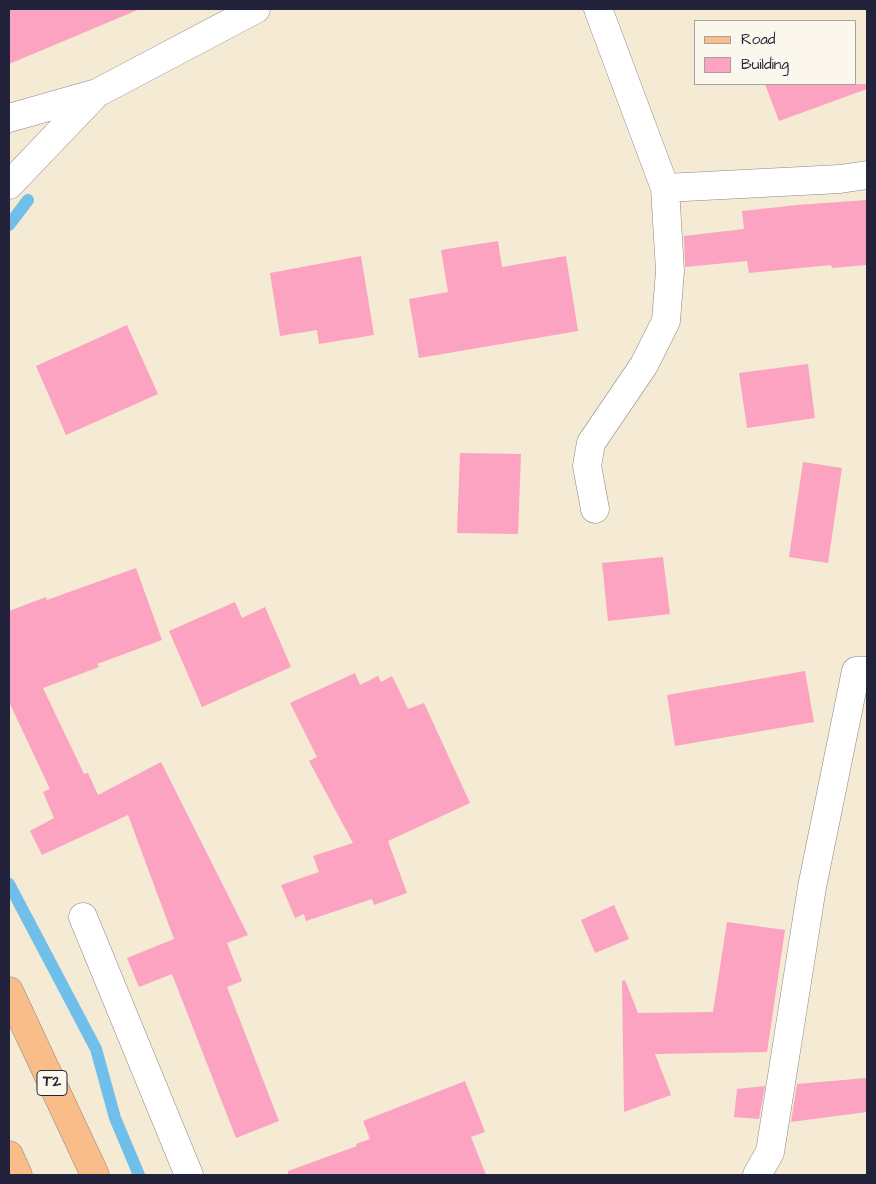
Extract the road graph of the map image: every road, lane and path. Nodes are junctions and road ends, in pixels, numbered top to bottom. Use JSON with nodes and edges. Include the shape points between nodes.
{"nodes":[{"id":1,"x":256,"y":9,"type":"edge"},
{"id":2,"x":598,"y":9,"type":"edge"},
{"id":3,"x":97,"y":93,"type":"junction"},
{"id":4,"x":9,"y":118,"type":"edge"},
{"id":5,"x":867,"y":175,"type":"edge"},
{"id":6,"x":9,"y":185,"type":"edge"},
{"id":7,"x":665,"y":188,"type":"junction"},
{"id":8,"x":595,"y":509,"type":"dead end"},
{"id":9,"x":867,"y":672,"type":"edge"},
{"id":10,"x":83,"y":917,"type":"dead end"},
{"id":11,"x":9,"y":992,"type":"edge"},
{"id":12,"x":9,"y":1154,"type":"edge"},
{"id":13,"x":18,"y":1175,"type":"edge"},
{"id":14,"x":95,"y":1175,"type":"edge"},
{"id":15,"x":189,"y":1175,"type":"edge"},
{"id":16,"x":757,"y":1175,"type":"edge"}],
"edges":[{"from":1,"to":3,"type":"street"},
{"from":2,"to":7,"type":"street"},
{"from":3,"to":4,"type":"street"},
{"from":3,"to":6,"type":"street"},
{"from":5,"to":7,"type":"street"},
{"from":7,"to":8,"type":"street","via":[[670,271],[666,321],[644,365],[592,443],[587,466]]},
{"from":9,"to":16,"type":"street","via":[[856,671],[812,887],[770,1152]]},
{"from":10,"to":15,"type":"street"},
{"from":11,"to":14,"type":"main road","number":"T2"},
{"from":12,"to":13,"type":"main road"}]}
